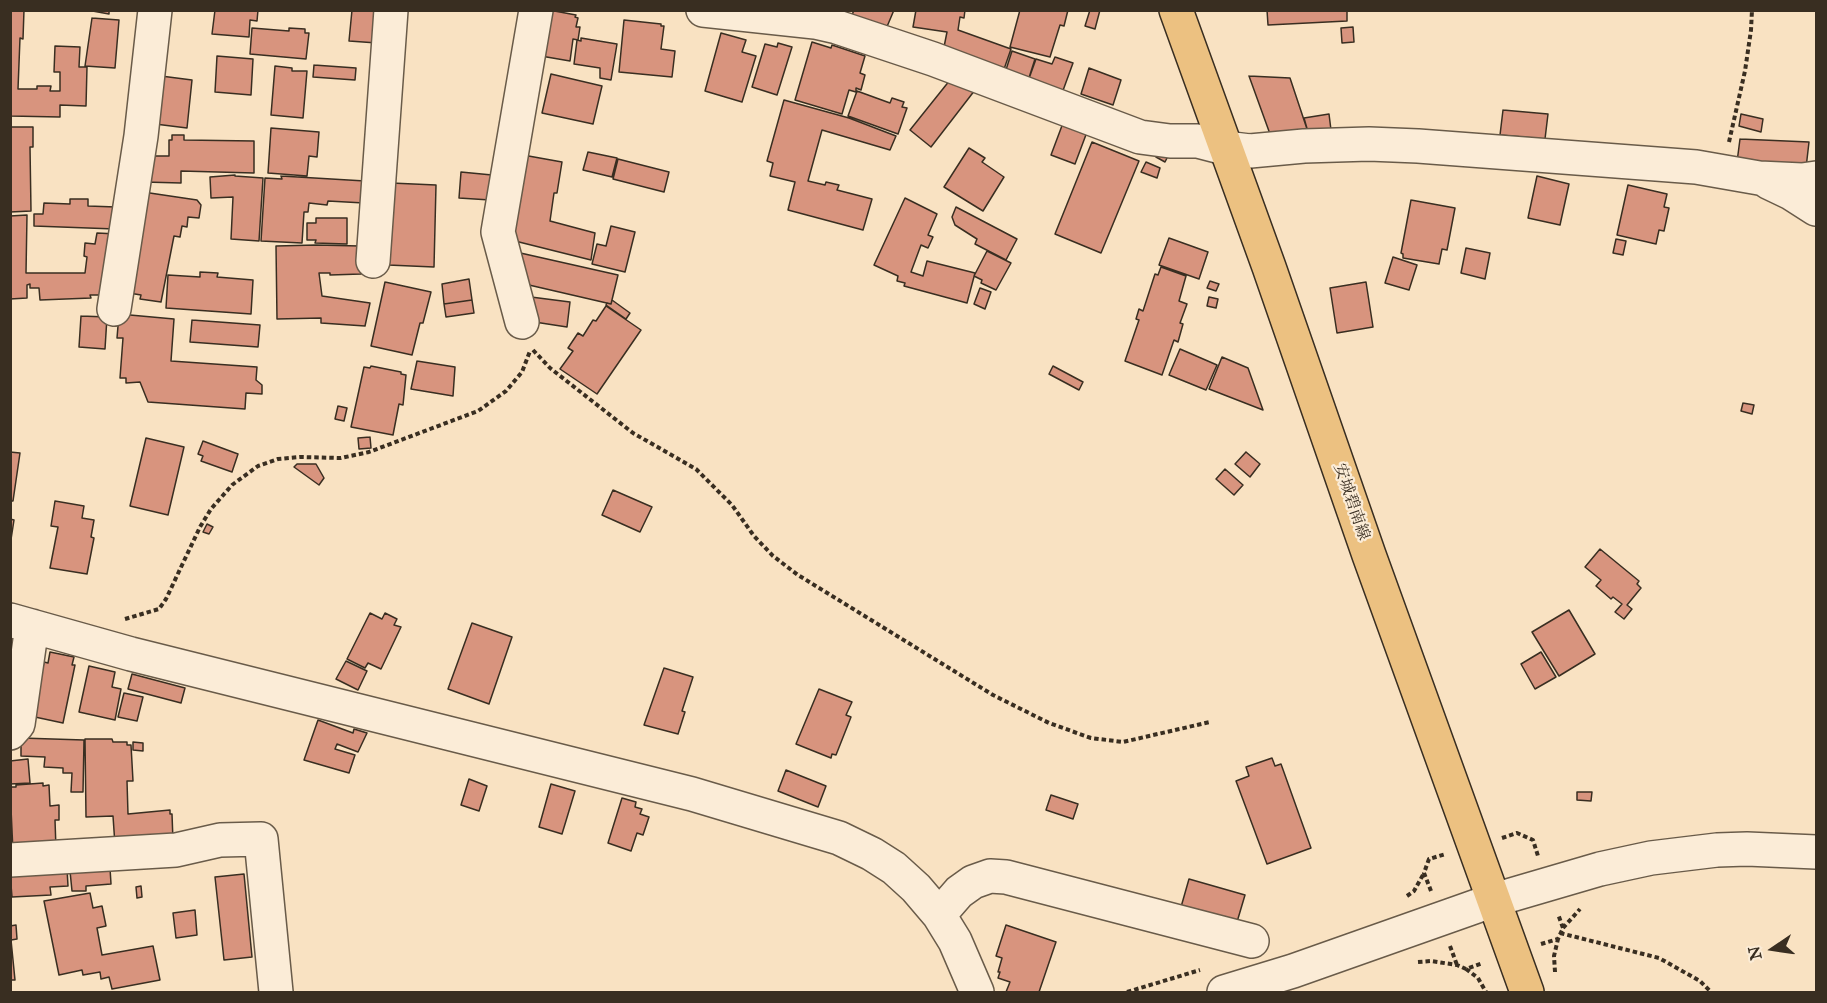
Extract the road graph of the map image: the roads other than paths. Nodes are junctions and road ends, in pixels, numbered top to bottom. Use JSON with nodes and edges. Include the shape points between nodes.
{"nodes":[{"id":1,"x":155,"y":10,"type":"edge"},
{"id":2,"x":391,"y":10,"type":"edge"},
{"id":3,"x":536,"y":10,"type":"edge"},
{"id":4,"x":703,"y":10,"type":"edge"},
{"id":5,"x":1176,"y":10,"type":"edge"},
{"id":6,"x":841,"y":19,"type":"edge"},
{"id":7,"x":1225,"y":148,"type":"junction"},
{"id":8,"x":1759,"y":178,"type":"junction"},
{"id":9,"x":1816,"y":178,"type":"edge"},
{"id":10,"x":1816,"y":209,"type":"edge"},
{"id":11,"x":373,"y":261,"type":"dead end"},
{"id":12,"x":114,"y":309,"type":"dead end"},
{"id":13,"x":522,"y":322,"type":"dead end"},
{"id":14,"x":21,"y":623,"type":"edge"},
{"id":15,"x":10,"y":733,"type":"edge"},
{"id":16,"x":1816,"y":852,"type":"edge"},
{"id":17,"x":10,"y":860,"type":"edge"},
{"id":18,"x":1494,"y":900,"type":"junction"},
{"id":19,"x":939,"y":915,"type":"junction"},
{"id":20,"x":1252,"y":941,"type":"dead end"},
{"id":21,"x":276,"y":993,"type":"edge"},
{"id":22,"x":977,"y":993,"type":"edge"},
{"id":23,"x":1224,"y":993,"type":"edge"},
{"id":24,"x":1527,"y":993,"type":"edge"}],
"edges":[{"from":1,"to":12,"type":"street","via":[[141,136]]},
{"from":2,"to":11,"type":"street"},
{"from":3,"to":13,"type":"street","via":[[499,226]]},
{"from":4,"to":6,"type":"street","via":[[816,22]]},
{"from":5,"to":7,"type":"main road","name":"安城碧南線"},
{"from":6,"to":7,"type":"street","via":[[1116,129],[1140,137],[1198,141]]},
{"from":7,"to":8,"type":"street","via":[[1250,151],[1369,144],[1418,146],[1696,167]]},
{"from":7,"to":18,"type":"main road","name":"安城碧南線"},
{"from":8,"to":9,"type":"street"},
{"from":8,"to":10,"type":"street"},
{"from":14,"to":15,"type":"street","via":[[18,724]]},
{"from":14,"to":19,"type":"street","via":[[692,794],[839,838],[894,868]]},
{"from":16,"to":18,"type":"street","via":[[1737,849],[1651,858]]},
{"from":17,"to":21,"type":"street","via":[[176,850],[220,840],[261,839]]},
{"from":18,"to":23,"type":"street"},
{"from":18,"to":24,"type":"main road","name":"安城碧南線"},
{"from":19,"to":20,"type":"street","via":[[973,882],[990,876],[1006,877]]},
{"from":19,"to":22,"type":"street"}]}
